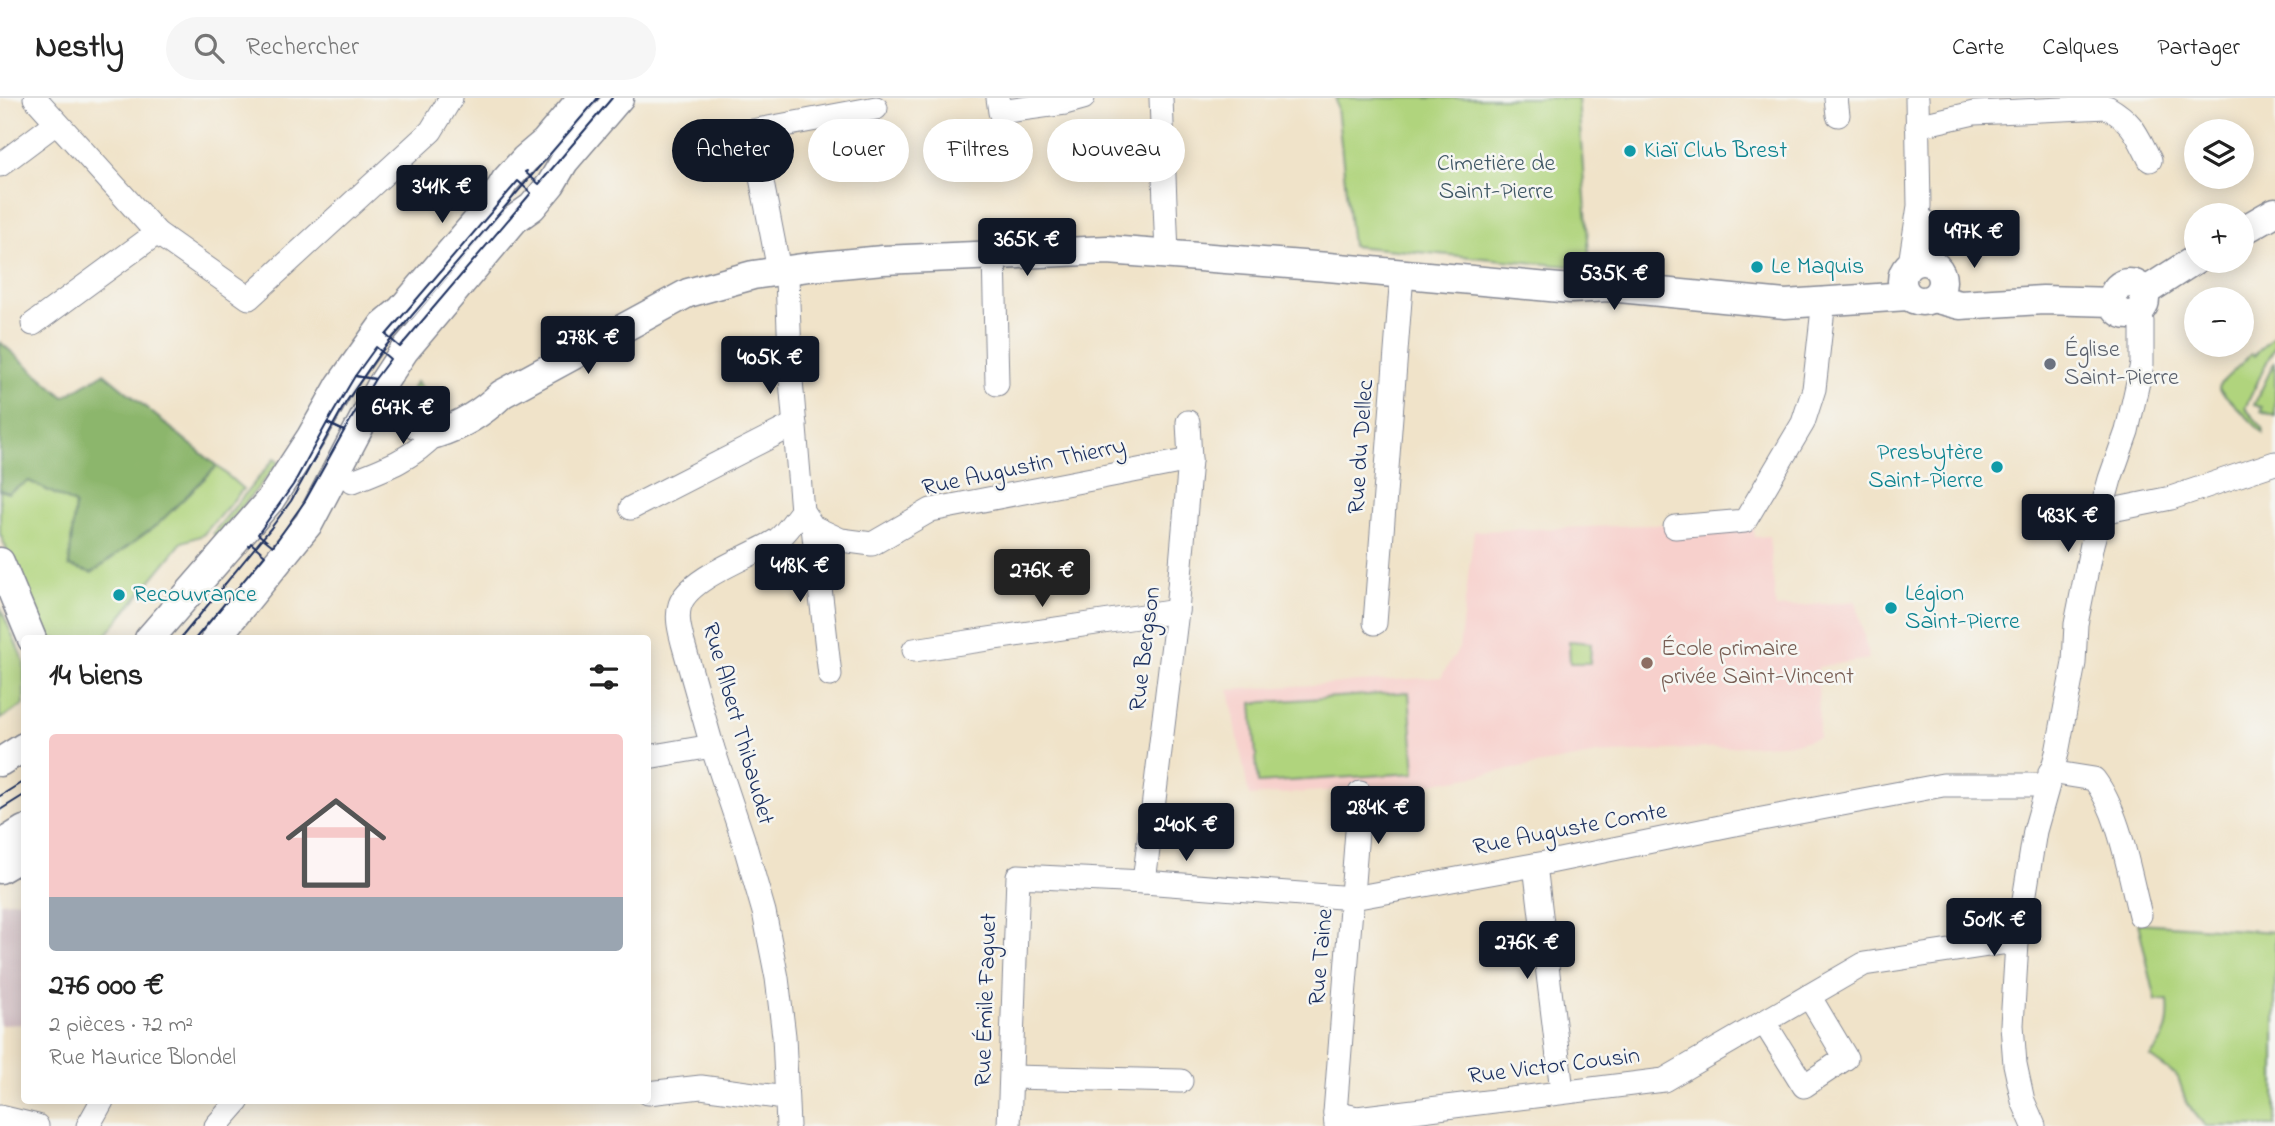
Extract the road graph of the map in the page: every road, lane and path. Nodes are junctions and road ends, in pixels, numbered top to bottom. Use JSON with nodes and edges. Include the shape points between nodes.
{"nodes":[{"id":1,"x":35,"y":98,"type":"edge"},
{"id":2,"x":451,"y":98,"type":"edge"},
{"id":3,"x":582,"y":98,"type":"edge"},
{"id":4,"x":619,"y":98,"type":"edge"},
{"id":5,"x":998,"y":98,"type":"edge"},
{"id":6,"x":1083,"y":98,"type":"edge"},
{"id":7,"x":1161,"y":98,"type":"edge"},
{"id":8,"x":1916,"y":98,"type":"edge"},
{"id":9,"x":876,"y":108,"type":"dead end"},
{"id":10,"x":56,"y":123,"type":"junction"},
{"id":11,"x":1917,"y":126,"type":"junction"},
{"id":12,"x":2150,"y":160,"type":"dead end"},
{"id":13,"x":0,"y":165,"type":"edge"},
{"id":14,"x":2275,"y":212,"type":"edge"},
{"id":15,"x":2254,"y":224,"type":"edge"},
{"id":16,"x":157,"y":233,"type":"junction"},
{"id":17,"x":994,"y":254,"type":"junction"},
{"id":18,"x":1167,"y":255,"type":"junction"},
{"id":19,"x":2184,"y":267,"type":"edge"},
{"id":20,"x":783,"y":270,"type":"junction"},
{"id":21,"x":1402,"y":274,"type":"junction"},
{"id":22,"x":1921,"y":280,"type":"junction"},
{"id":23,"x":1824,"y":300,"type":"junction"},
{"id":24,"x":2132,"y":302,"type":"junction"},
{"id":25,"x":33,"y":324,"type":"dead end"},
{"id":26,"x":341,"y":384,"type":"junction"},
{"id":27,"x":997,"y":384,"type":"dead end"},
{"id":28,"x":382,"y":386,"type":"junction"},
{"id":29,"x":502,"y":394,"type":"junction"},
{"id":30,"x":369,"y":413,"type":"junction"},
{"id":31,"x":1188,"y":422,"type":"dead end"},
{"id":32,"x":795,"y":424,"type":"junction"},
{"id":33,"x":435,"y":434,"type":"junction"},
{"id":34,"x":1190,"y":460,"type":"junction"},
{"id":35,"x":2275,"y":463,"type":"edge"},
{"id":36,"x":354,"y":481,"type":"dead end"},
{"id":37,"x":631,"y":508,"type":"dead end"},
{"id":38,"x":2102,"y":512,"type":"junction"},
{"id":39,"x":807,"y":519,"type":"junction"},
{"id":40,"x":1675,"y":527,"type":"dead end"},
{"id":41,"x":0,"y":562,"type":"edge"},
{"id":42,"x":1177,"y":611,"type":"junction"},
{"id":43,"x":1376,"y":623,"type":"dead end"},
{"id":44,"x":30,"y":635,"type":"edge"},
{"id":45,"x":152,"y":635,"type":"edge"},
{"id":46,"x":218,"y":635,"type":"edge"},
{"id":47,"x":914,"y":650,"type":"dead end"},
{"id":48,"x":830,"y":676,"type":"dead end"},
{"id":49,"x":712,"y":746,"type":"junction"},
{"id":50,"x":21,"y":749,"type":"edge"},
{"id":51,"x":651,"y":756,"type":"edge"},
{"id":52,"x":0,"y":762,"type":"edge"},
{"id":53,"x":2048,"y":778,"type":"junction"},
{"id":54,"x":1360,"y":793,"type":"dead end"},
{"id":55,"x":21,"y":832,"type":"edge"},
{"id":56,"x":0,"y":844,"type":"edge"},
{"id":57,"x":21,"y":854,"type":"edge"},
{"id":58,"x":21,"y":857,"type":"edge"},
{"id":59,"x":1535,"y":865,"type":"junction"},
{"id":60,"x":0,"y":869,"type":"edge"},
{"id":61,"x":1018,"y":876,"type":"joint"},
{"id":62,"x":1144,"y":882,"type":"junction"},
{"id":63,"x":1353,"y":898,"type":"junction"},
{"id":64,"x":2140,"y":915,"type":"dead end"},
{"id":65,"x":2017,"y":943,"type":"junction"},
{"id":66,"x":1809,"y":996,"type":"junction"},
{"id":67,"x":1764,"y":1022,"type":"junction"},
{"id":68,"x":1012,"y":1077,"type":"junction"},
{"id":69,"x":1181,"y":1081,"type":"dead end"},
{"id":70,"x":1562,"y":1091,"type":"junction"},
{"id":71,"x":651,"y":1093,"type":"edge"},
{"id":72,"x":785,"y":1098,"type":"junction"},
{"id":73,"x":100,"y":1104,"type":"edge"},
{"id":74,"x":235,"y":1104,"type":"edge"},
{"id":75,"x":0,"y":1117,"type":"edge"},
{"id":76,"x":1335,"y":1119,"type":"edge"},
{"id":77,"x":37,"y":1126,"type":"edge"},
{"id":78,"x":88,"y":1126,"type":"edge"},
{"id":79,"x":216,"y":1126,"type":"edge"},
{"id":80,"x":788,"y":1126,"type":"edge"},
{"id":81,"x":1009,"y":1126,"type":"edge"},
{"id":82,"x":2034,"y":1126,"type":"edge"}],
"edges":[{"from":1,"to":10,"type":"street"},
{"from":2,"to":16,"type":"street","via":[[431,131],[249,298]]},
{"from":3,"to":26,"type":"main road","via":[[505,181],[489,207],[401,310],[383,325]]},
{"from":4,"to":28,"type":"main road","via":[[564,162],[533,207],[515,219],[404,351]]},
{"from":5,"to":6,"type":"street","via":[[1000,112]]},
{"from":7,"to":18,"type":"street"},
{"from":8,"to":11,"type":"street"},
{"from":9,"to":20,"type":"street","via":[[752,131],[777,261]]},
{"from":10,"to":13,"type":"street"},
{"from":10,"to":16,"type":"street"},
{"from":11,"to":12,"type":"street","via":[[1974,113],[2107,107],[2132,125]]},
{"from":11,"to":22,"type":"street"},
{"from":14,"to":15,"type":"main road"},
{"from":16,"to":25,"type":"street"},
{"from":17,"to":18,"type":"main road","via":[[1108,250]]},
{"from":17,"to":20,"type":"main road"},
{"from":17,"to":27,"type":"street"},
{"from":18,"to":21,"type":"main road"},
{"from":19,"to":24,"type":"main road"},
{"from":20,"to":29,"type":"main road","via":[[688,293]]},
{"from":20,"to":32,"type":"street"},
{"from":21,"to":23,"type":"main road","via":[[1785,304]]},
{"from":21,"to":43,"type":"street","name":"Rue du Dellec"},
{"from":22,"to":23,"type":"main road","via":[[1862,286]]},
{"from":22,"to":24,"type":"main road","via":[[1960,305],[2043,300]]},
{"from":23,"to":40,"type":"street","via":[[1814,389],[1803,423],[1745,521]]},
{"from":24,"to":38,"type":"street","via":[[2142,321],[2143,364]]},
{"from":26,"to":28,"type":"main road","via":[[352,381]]},
{"from":26,"to":45,"type":"main road","via":[[270,500]]},
{"from":28,"to":29,"type":"main road","via":[[404,400],[445,415]]},
{"from":28,"to":30,"type":"main road"},
{"from":29,"to":33,"type":"main road","via":[[484,411]]},
{"from":30,"to":33,"type":"main road","via":[[388,411]]},
{"from":30,"to":46,"type":"main road","via":[[309,523]]},
{"from":31,"to":34,"type":"street","name":"Rue Bergson"},
{"from":32,"to":37,"type":"street"},
{"from":32,"to":39,"type":"street"},
{"from":33,"to":36,"type":"street","via":[[401,462]]},
{"from":34,"to":39,"type":"street","name":"Rue Augustin Thierry","via":[[931,510],[872,544],[842,540]]},
{"from":34,"to":42,"type":"street","name":"Rue Bergson"},
{"from":35,"to":38,"type":"street","via":[[2171,498]]},
{"from":38,"to":53,"type":"street","via":[[2079,607],[2057,753]]},
{"from":39,"to":48,"type":"street"},
{"from":39,"to":49,"type":"street","name":"Rue Albert Thibaudet","via":[[689,590],[680,605],[678,627]]},
{"from":41,"to":44,"type":"main road"},
{"from":42,"to":47,"type":"street"},
{"from":42,"to":62,"type":"street","name":"Rue Bergson"},
{"from":49,"to":51,"type":"street"},
{"from":49,"to":72,"type":"street","name":"Rue Albert Thibaudet","via":[[764,912],[784,1036]]},
{"from":50,"to":52,"type":"main road"},
{"from":53,"to":59,"type":"street","name":"Rue Auguste Comte","via":[[1942,785]]},
{"from":53,"to":64,"type":"street","name":"Rue Auguste Comte","via":[[2094,779],[2105,793]]},
{"from":53,"to":65,"type":"street"},
{"from":54,"to":63,"type":"street","name":"Rue Taine"},
{"from":55,"to":56,"type":"main road"},
{"from":56,"to":57,"type":"main road"},
{"from":58,"to":60,"type":"main road"},
{"from":59,"to":63,"type":"street","name":"Rue Auguste Comte"},
{"from":59,"to":70,"type":"street"},
{"from":61,"to":62,"type":"street","name":"Rue Auguste Comte"},
{"from":61,"to":68,"type":"street","name":"Rue Émile Faguet"},
{"from":62,"to":63,"type":"street","name":"Rue Auguste Comte"},
{"from":63,"to":76,"type":"street","name":"Rue Taine"},
{"from":65,"to":66,"type":"street","name":"Rue Victor Cousin","via":[[1864,964]]},
{"from":65,"to":82,"type":"street","via":[[2012,1025],[2015,1063]]},
{"from":66,"to":67,"type":"street","name":"Rue Victor Cousin"},
{"from":66,"to":67,"type":"street","via":[[1846,1058],[1804,1086]]},
{"from":67,"to":70,"type":"street","name":"Rue Victor Cousin","via":[[1664,1080]]},
{"from":68,"to":69,"type":"street"},
{"from":68,"to":81,"type":"street","name":"Rue Émile Faguet"},
{"from":70,"to":76,"type":"street","name":"Rue Victor Cousin"},
{"from":71,"to":72,"type":"street","via":[[701,1087]]},
{"from":72,"to":80,"type":"street","name":"Rue Albert Thibaudet"},
{"from":73,"to":78,"type":"street"},
{"from":74,"to":79,"type":"street"},
{"from":75,"to":77,"type":"street"}]}
